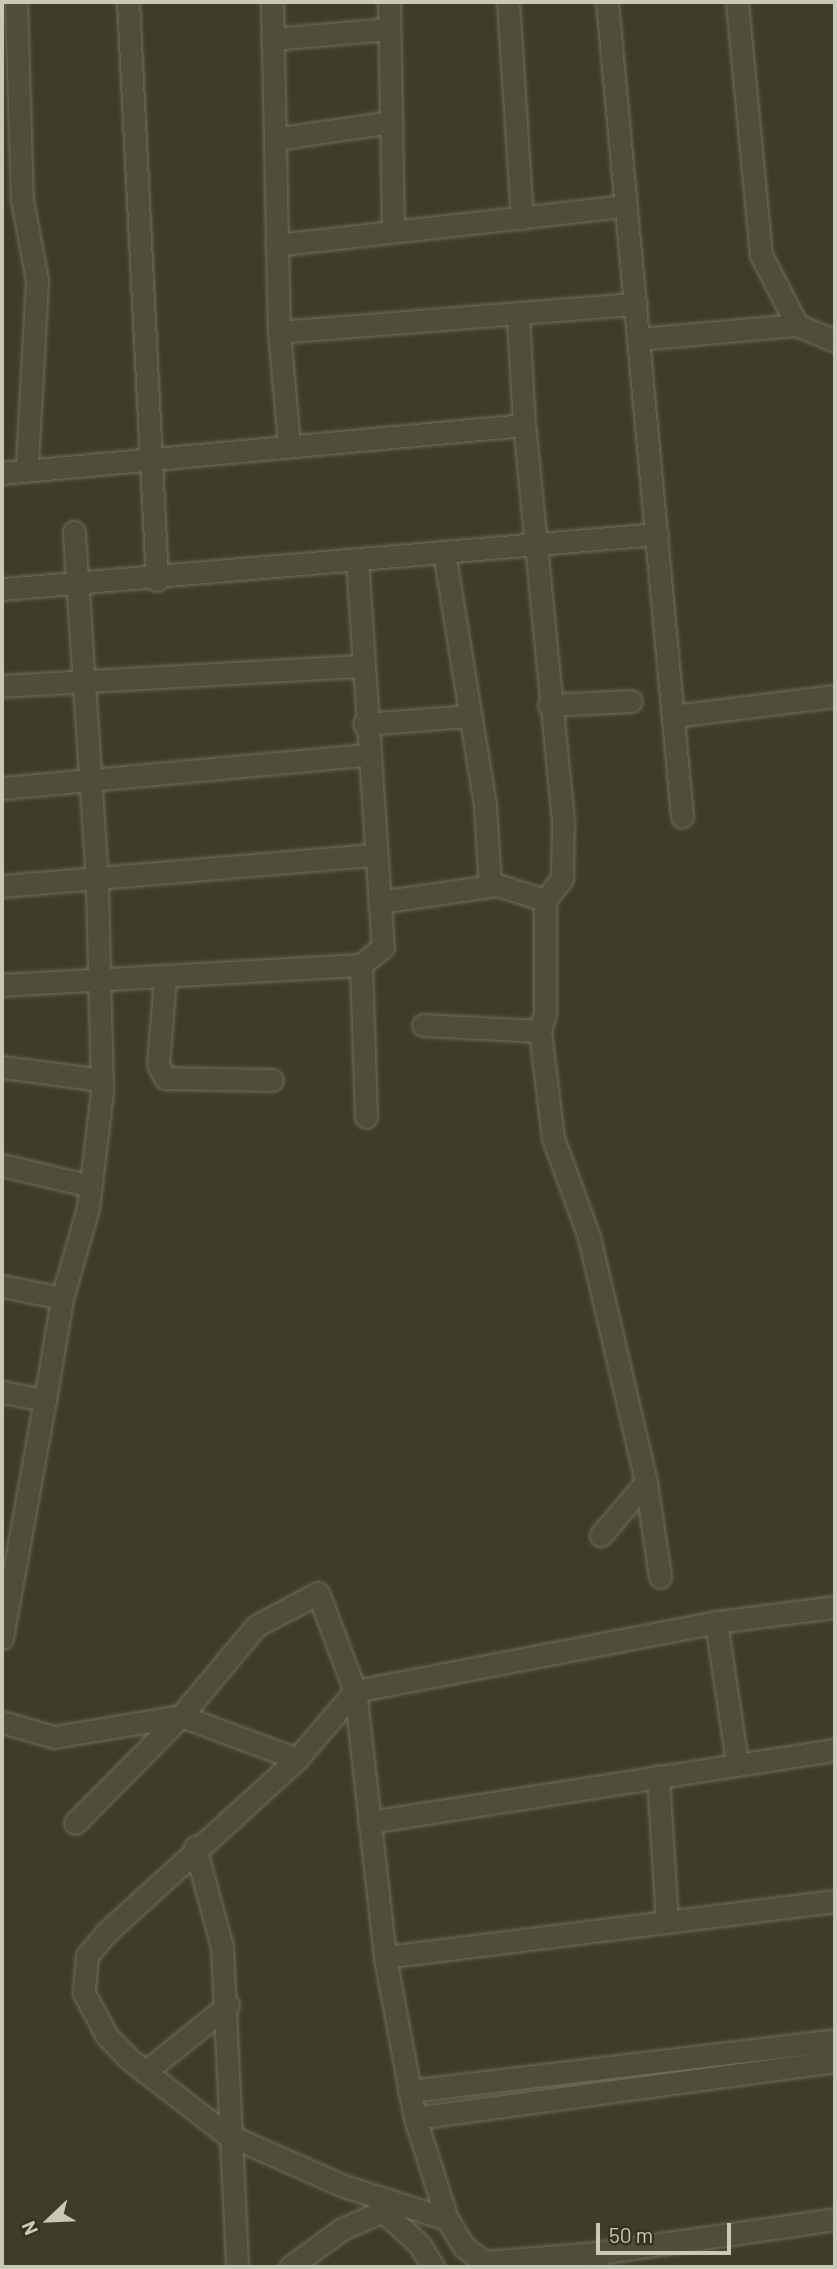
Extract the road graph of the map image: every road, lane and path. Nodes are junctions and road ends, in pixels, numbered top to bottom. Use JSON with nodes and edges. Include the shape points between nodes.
{"nodes":[{"id":1,"x":16,"y":2,"type":"edge"},
{"id":2,"x":128,"y":2,"type":"edge"},
{"id":3,"x":272,"y":2,"type":"edge"},
{"id":4,"x":389,"y":2,"type":"edge"},
{"id":5,"x":508,"y":2,"type":"edge"},
{"id":6,"x":607,"y":2,"type":"edge"},
{"id":7,"x":737,"y":2,"type":"edge"},
{"id":8,"x":389,"y":29,"type":"junction"},
{"id":9,"x":272,"y":38,"type":"junction"},
{"id":10,"x":391,"y":122,"type":"junction"},
{"id":11,"x":275,"y":139,"type":"junction"},
{"id":12,"x":626,"y":206,"type":"junction"},
{"id":13,"x":522,"y":219,"type":"junction"},
{"id":14,"x":393,"y":228,"type":"junction"},
{"id":15,"x":276,"y":245,"type":"junction"},
{"id":16,"x":636,"y":304,"type":"junction"},
{"id":17,"x":518,"y":316,"type":"junction"},
{"id":18,"x":797,"y":325,"type":"junction"},
{"id":19,"x":279,"y":332,"type":"junction"},
{"id":20,"x":639,"y":339,"type":"junction"},
{"id":21,"x":835,"y":341,"type":"edge"},
{"id":22,"x":524,"y":425,"type":"junction"},
{"id":23,"x":289,"y":445,"type":"junction"},
{"id":24,"x":152,"y":457,"type":"junction"},
{"id":25,"x":27,"y":467,"type":"junction"},
{"id":26,"x":2,"y":473,"type":"edge"},
{"id":27,"x":74,"y":532,"type":"dead end"},
{"id":28,"x":657,"y":534,"type":"junction"},
{"id":29,"x":539,"y":549,"type":"junction"},
{"id":30,"x":444,"y":552,"type":"junction"},
{"id":31,"x":357,"y":559,"type":"junction"},
{"id":32,"x":158,"y":580,"type":"junction"},
{"id":33,"x":77,"y":585,"type":"junction"},
{"id":34,"x":2,"y":589,"type":"edge"},
{"id":35,"x":361,"y":667,"type":"junction"},
{"id":36,"x":83,"y":683,"type":"junction"},
{"id":37,"x":2,"y":686,"type":"edge"},
{"id":38,"x":835,"y":696,"type":"edge"},
{"id":39,"x":631,"y":701,"type":"dead end"},
{"id":40,"x":549,"y":705,"type":"junction"},
{"id":41,"x":467,"y":716,"type":"junction"},
{"id":42,"x":674,"y":716,"type":"junction"},
{"id":43,"x":365,"y":724,"type":"junction"},
{"id":44,"x":367,"y":755,"type":"junction"},
{"id":45,"x":89,"y":785,"type":"junction"},
{"id":46,"x":2,"y":788,"type":"edge"},
{"id":47,"x":682,"y":817,"type":"dead end"},
{"id":48,"x":375,"y":855,"type":"junction"},
{"id":49,"x":97,"y":880,"type":"junction"},
{"id":50,"x":2,"y":886,"type":"edge"},
{"id":51,"x":490,"y":886,"type":"junction"},
{"id":52,"x":545,"y":900,"type":"junction"},
{"id":53,"x":379,"y":902,"type":"junction"},
{"id":54,"x":361,"y":965,"type":"junction"},
{"id":55,"x":165,"y":980,"type":"junction"},
{"id":56,"x":100,"y":984,"type":"junction"},
{"id":57,"x":2,"y":985,"type":"edge"},
{"id":58,"x":423,"y":1025,"type":"dead end"},
{"id":59,"x":540,"y":1031,"type":"junction"},
{"id":60,"x":2,"y":1068,"type":"edge"},
{"id":61,"x":102,"y":1080,"type":"junction"},
{"id":62,"x":272,"y":1080,"type":"dead end"},
{"id":63,"x":366,"y":1118,"type":"dead end"},
{"id":64,"x":2,"y":1165,"type":"edge"},
{"id":65,"x":90,"y":1186,"type":"junction"},
{"id":66,"x":2,"y":1286,"type":"edge"},
{"id":67,"x":62,"y":1298,"type":"junction"},
{"id":68,"x":2,"y":1392,"type":"edge"},
{"id":69,"x":45,"y":1400,"type":"junction"},
{"id":70,"x":646,"y":1482,"type":"junction"},
{"id":71,"x":601,"y":1535,"type":"dead end"},
{"id":72,"x":660,"y":1577,"type":"dead end"},
{"id":73,"x":835,"y":1606,"type":"edge"},
{"id":74,"x":716,"y":1622,"type":"junction"},
{"id":75,"x":2,"y":1638,"type":"edge"},
{"id":76,"x":355,"y":1691,"type":"junction"},
{"id":77,"x":181,"y":1716,"type":"junction"},
{"id":78,"x":2,"y":1723,"type":"edge"},
{"id":79,"x":835,"y":1750,"type":"edge"},
{"id":80,"x":297,"y":1759,"type":"junction"},
{"id":81,"x":737,"y":1763,"type":"junction"},
{"id":82,"x":658,"y":1776,"type":"junction"},
{"id":83,"x":369,"y":1822,"type":"junction"},
{"id":84,"x":75,"y":1823,"type":"dead end"},
{"id":85,"x":195,"y":1847,"type":"junction"},
{"id":86,"x":835,"y":1901,"type":"edge"},
{"id":87,"x":667,"y":1922,"type":"junction"},
{"id":88,"x":385,"y":1957,"type":"junction"},
{"id":89,"x":228,"y":2005,"type":"junction"},
{"id":90,"x":835,"y":2040,"type":"edge"},
{"id":91,"x":835,"y":2061,"type":"edge"},
{"id":92,"x":145,"y":2072,"type":"junction"},
{"id":93,"x":409,"y":2091,"type":"junction"},
{"id":94,"x":415,"y":2118,"type":"junction"},
{"id":95,"x":226,"y":2134,"type":"junction"},
{"id":96,"x":391,"y":2208,"type":"junction"},
{"id":97,"x":447,"y":2219,"type":"junction"},
{"id":98,"x":835,"y":2219,"type":"edge"},
{"id":99,"x":598,"y":2260,"type":"edge"},
{"id":100,"x":237,"y":2267,"type":"edge"},
{"id":101,"x":290,"y":2267,"type":"edge"},
{"id":102,"x":433,"y":2267,"type":"edge"}],
"edges":[{"from":1,"to":25,"type":"street","via":[[22,200],[37,280]]},
{"from":2,"to":24,"type":"street"},
{"from":3,"to":9,"type":"street"},
{"from":4,"to":8,"type":"street"},
{"from":5,"to":13,"type":"street"},
{"from":6,"to":12,"type":"street"},
{"from":7,"to":18,"type":"street","via":[[748,164],[761,255]]},
{"from":8,"to":9,"type":"street"},
{"from":8,"to":10,"type":"street"},
{"from":9,"to":11,"type":"street"},
{"from":10,"to":11,"type":"street"},
{"from":10,"to":14,"type":"street"},
{"from":11,"to":15,"type":"street"},
{"from":12,"to":13,"type":"street"},
{"from":12,"to":16,"type":"street"},
{"from":13,"to":14,"type":"street"},
{"from":14,"to":15,"type":"street"},
{"from":15,"to":19,"type":"street"},
{"from":16,"to":17,"type":"street"},
{"from":16,"to":20,"type":"street"},
{"from":17,"to":19,"type":"street"},
{"from":17,"to":22,"type":"street"},
{"from":18,"to":20,"type":"street"},
{"from":18,"to":21,"type":"street"},
{"from":19,"to":23,"type":"street"},
{"from":20,"to":28,"type":"street"},
{"from":22,"to":23,"type":"street"},
{"from":22,"to":29,"type":"street"},
{"from":23,"to":24,"type":"street"},
{"from":24,"to":25,"type":"street"},
{"from":24,"to":32,"type":"street"},
{"from":25,"to":26,"type":"street"},
{"from":27,"to":33,"type":"street"},
{"from":28,"to":29,"type":"street"},
{"from":28,"to":42,"type":"street"},
{"from":29,"to":30,"type":"street"},
{"from":29,"to":40,"type":"street"},
{"from":30,"to":31,"type":"street"},
{"from":30,"to":41,"type":"street"},
{"from":31,"to":32,"type":"street"},
{"from":31,"to":35,"type":"street"},
{"from":32,"to":33,"type":"street"},
{"from":33,"to":34,"type":"street"},
{"from":33,"to":36,"type":"street"},
{"from":35,"to":36,"type":"street"},
{"from":35,"to":43,"type":"street"},
{"from":36,"to":37,"type":"street"},
{"from":36,"to":45,"type":"street"},
{"from":38,"to":42,"type":"street"},
{"from":39,"to":40,"type":"street"},
{"from":40,"to":52,"type":"street","via":[[563,864],[557,890]]},
{"from":41,"to":43,"type":"street"},
{"from":41,"to":51,"type":"street","via":[[485,806]]},
{"from":42,"to":47,"type":"street"},
{"from":43,"to":44,"type":"street"},
{"from":44,"to":45,"type":"street"},
{"from":44,"to":48,"type":"street"},
{"from":45,"to":46,"type":"street"},
{"from":45,"to":49,"type":"street"},
{"from":48,"to":49,"type":"street"},
{"from":48,"to":53,"type":"street"},
{"from":49,"to":50,"type":"street"},
{"from":49,"to":56,"type":"street"},
{"from":51,"to":52,"type":"street"},
{"from":51,"to":53,"type":"street"},
{"from":52,"to":59,"type":"street"},
{"from":53,"to":54,"type":"street","via":[[383,947]]},
{"from":54,"to":55,"type":"street"},
{"from":54,"to":63,"type":"street"},
{"from":55,"to":56,"type":"street"},
{"from":55,"to":62,"type":"street","via":[[158,1065],[165,1078]]},
{"from":56,"to":57,"type":"street"},
{"from":56,"to":61,"type":"street"},
{"from":58,"to":59,"type":"street"},
{"from":59,"to":70,"type":"street","via":[[553,1138],[589,1237]]},
{"from":60,"to":61,"type":"street"},
{"from":61,"to":65,"type":"street"},
{"from":64,"to":65,"type":"street"},
{"from":65,"to":67,"type":"street"},
{"from":66,"to":67,"type":"street"},
{"from":67,"to":69,"type":"street"},
{"from":68,"to":69,"type":"street"},
{"from":69,"to":75,"type":"street"},
{"from":70,"to":71,"type":"street"},
{"from":70,"to":72,"type":"street"},
{"from":73,"to":74,"type":"street"},
{"from":74,"to":76,"type":"street"},
{"from":74,"to":81,"type":"street"},
{"from":76,"to":77,"type":"street","via":[[318,1593],[256,1626]]},
{"from":76,"to":80,"type":"street"},
{"from":76,"to":83,"type":"street"},
{"from":77,"to":78,"type":"street","via":[[54,1737]]},
{"from":77,"to":80,"type":"street"},
{"from":77,"to":84,"type":"street"},
{"from":79,"to":81,"type":"street"},
{"from":80,"to":85,"type":"street"},
{"from":81,"to":82,"type":"street"},
{"from":82,"to":83,"type":"street"},
{"from":82,"to":87,"type":"street"},
{"from":83,"to":88,"type":"street"},
{"from":85,"to":89,"type":"street","via":[[222,1947]]},
{"from":85,"to":92,"type":"street","via":[[106,1933],[82,1972],[100,2024]]},
{"from":86,"to":87,"type":"street"},
{"from":87,"to":88,"type":"street"},
{"from":88,"to":93,"type":"street"},
{"from":89,"to":92,"type":"street"},
{"from":89,"to":95,"type":"street","via":[[232,2068]]},
{"from":90,"to":93,"type":"street"},
{"from":91,"to":94,"type":"street"},
{"from":92,"to":95,"type":"street"},
{"from":93,"to":94,"type":"street"},
{"from":94,"to":97,"type":"street"},
{"from":95,"to":96,"type":"street"},
{"from":95,"to":100,"type":"street"},
{"from":96,"to":97,"type":"street"},
{"from":96,"to":101,"type":"street","via":[[342,2229]]},
{"from":96,"to":102,"type":"street"},
{"from":97,"to":99,"type":"street","via":[[464,2247],[484,2262]]},
{"from":98,"to":99,"type":"street"}]}
